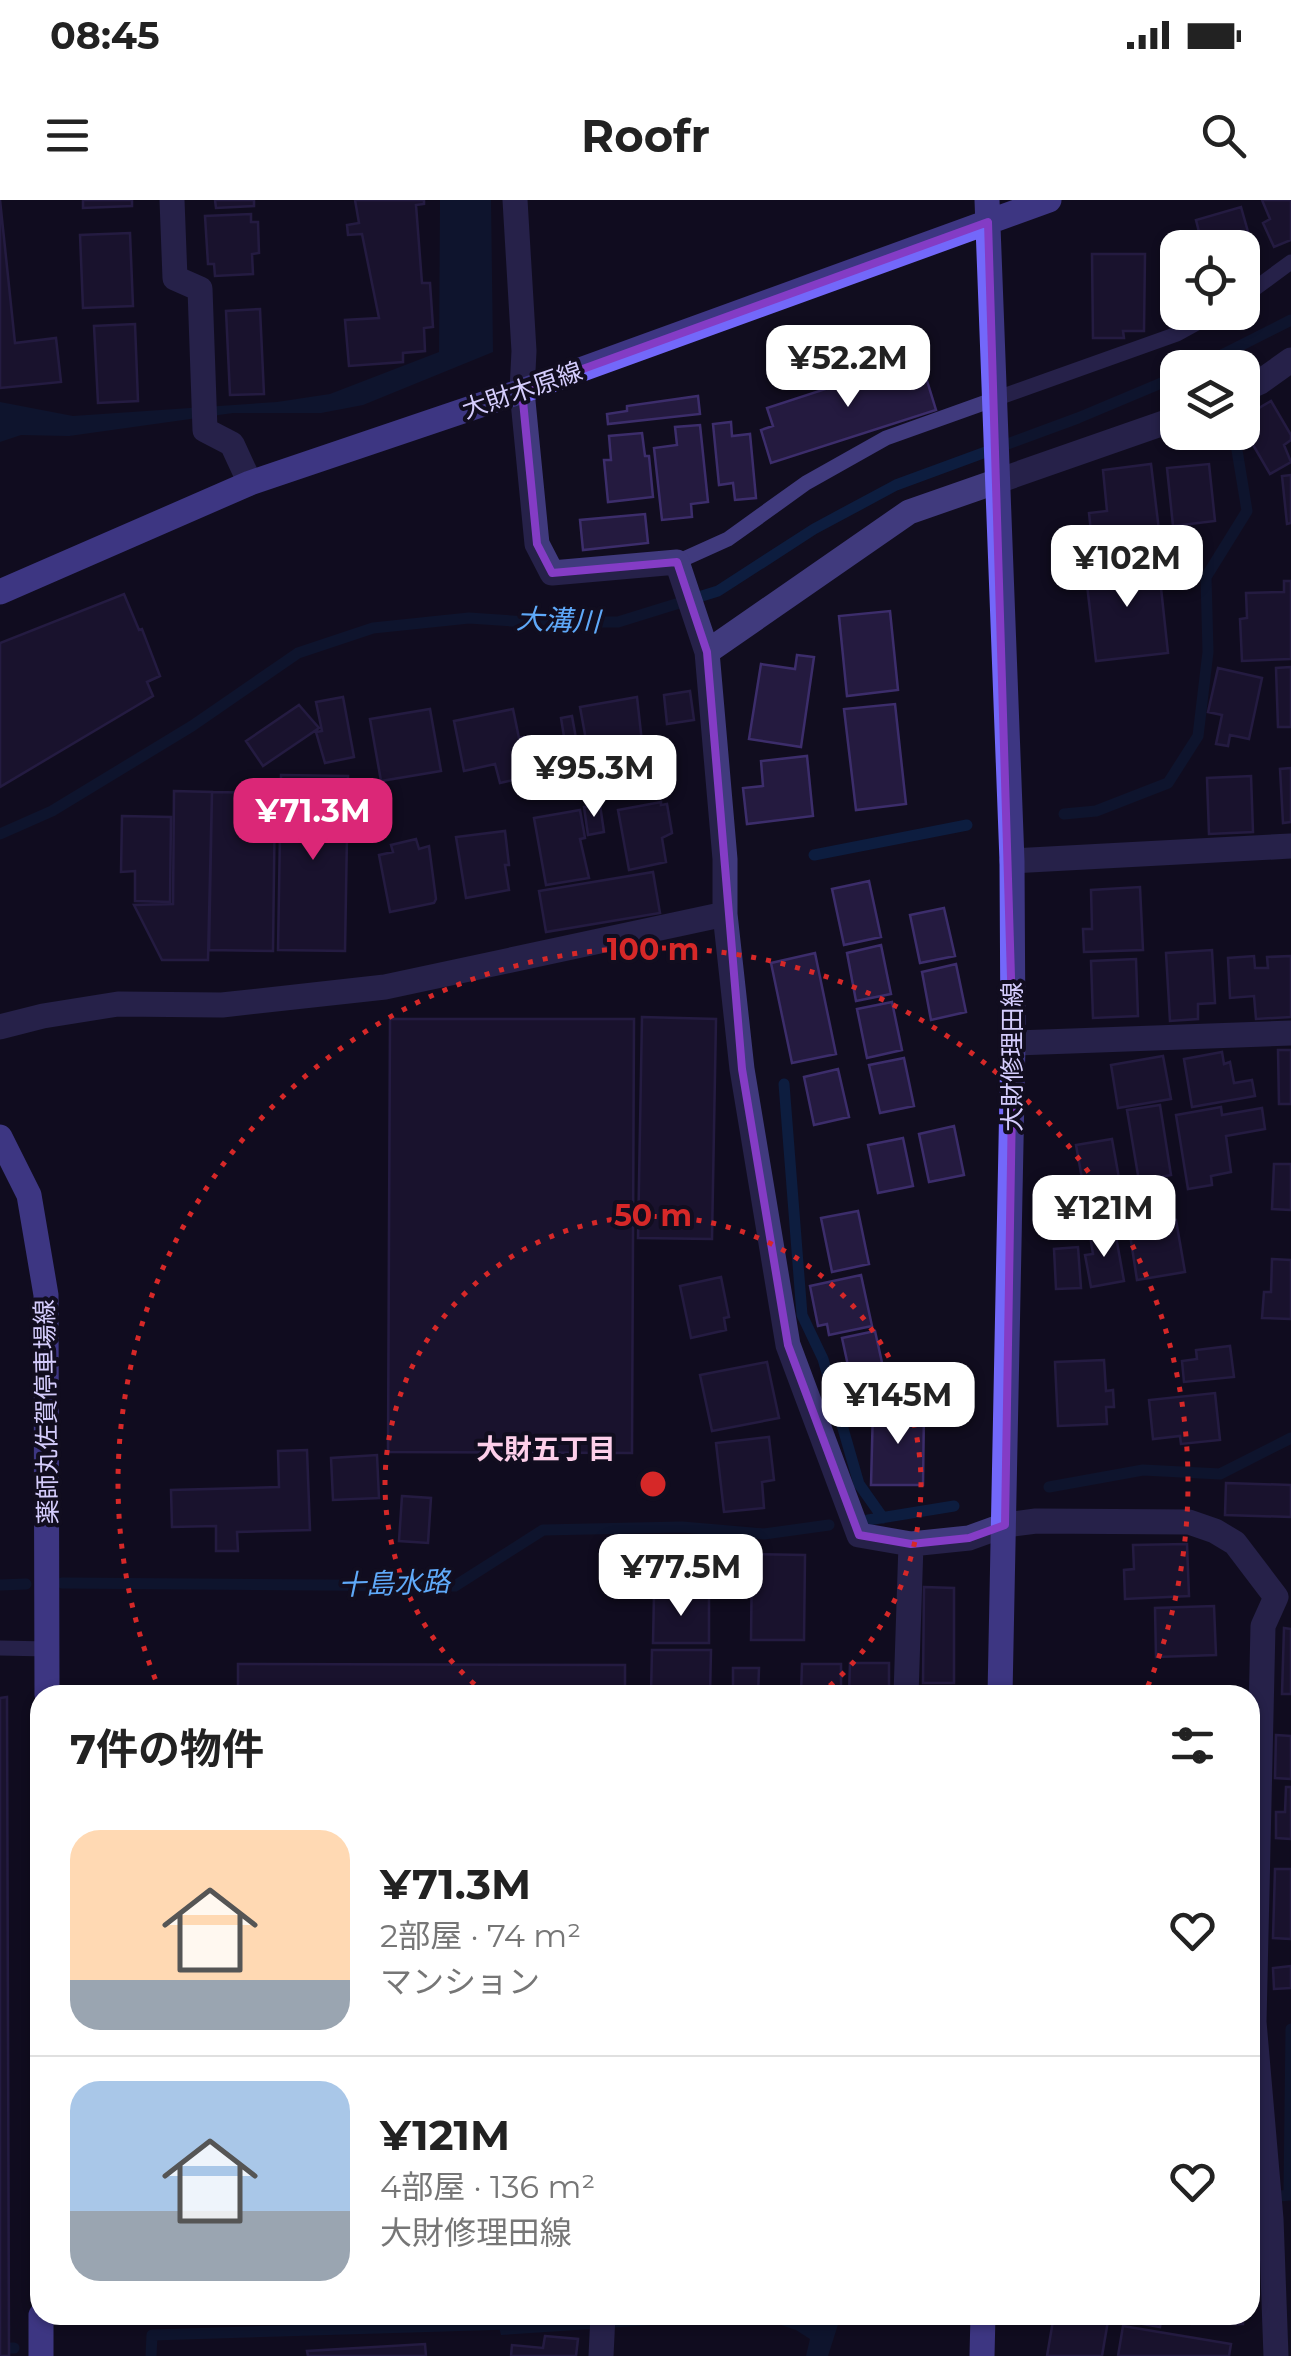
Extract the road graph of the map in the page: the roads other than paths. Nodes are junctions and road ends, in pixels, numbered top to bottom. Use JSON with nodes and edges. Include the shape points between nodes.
{"nodes":[{"id":1,"x":172,"y":200,"type":"edge"},
{"id":2,"x":514,"y":200,"type":"edge"},
{"id":3,"x":1049,"y":200,"type":"edge"},
{"id":4,"x":988,"y":211,"type":"edge"},
{"id":5,"x":1291,"y":262,"type":"edge"},
{"id":6,"x":1260,"y":285,"type":"edge"},
{"id":7,"x":1184,"y":330,"type":"edge"},
{"id":8,"x":1291,"y":360,"type":"edge"},
{"id":9,"x":1260,"y":382,"type":"edge"},
{"id":10,"x":522,"y":392,"type":"junction"},
{"id":11,"x":994,"y":398,"type":"junction"},
{"id":12,"x":1160,"y":426,"type":"edge"},
{"id":13,"x":997,"y":480,"type":"junction"},
{"id":14,"x":250,"y":483,"type":"junction"},
{"id":15,"x":678,"y":562,"type":"junction"},
{"id":16,"x":0,"y":592,"type":"edge"},
{"id":17,"x":707,"y":652,"type":"junction"},
{"id":18,"x":1291,"y":846,"type":"edge"},
{"id":19,"x":1012,"y":861,"type":"junction"},
{"id":20,"x":725,"y":914,"type":"junction"},
{"id":21,"x":0,"y":1026,"type":"edge"},
{"id":22,"x":1291,"y":1034,"type":"edge"},
{"id":23,"x":1013,"y":1043,"type":"junction"},
{"id":24,"x":0,"y":1137,"type":"edge"},
{"id":25,"x":1006,"y":1525,"type":"junction"},
{"id":26,"x":911,"y":1544,"type":"junction"},
{"id":27,"x":1283,"y":1599,"type":"edge"},
{"id":28,"x":0,"y":1648,"type":"edge"},
{"id":29,"x":48,"y":1648,"type":"junction"},
{"id":30,"x":47,"y":1685,"type":"edge"},
{"id":31,"x":906,"y":1685,"type":"edge"},
{"id":32,"x":1000,"y":1685,"type":"edge"},
{"id":33,"x":1260,"y":1734,"type":"edge"},
{"id":34,"x":1260,"y":2100,"type":"edge"},
{"id":35,"x":41,"y":2325,"type":"edge"},
{"id":36,"x":984,"y":2325,"type":"edge"},
{"id":37,"x":41,"y":2356,"type":"edge"},
{"id":38,"x":982,"y":2356,"type":"edge"},
{"id":39,"x":1276,"y":2356,"type":"edge"}],
"edges":[{"from":1,"to":14,"type":"street","via":[[175,278],[200,289],[205,430],[232,444]]},
{"from":2,"to":10,"type":"street"},
{"from":3,"to":4,"type":"street","name":"大財木原線"},
{"from":4,"to":10,"type":"street","name":"大財木原線"},
{"from":4,"to":11,"type":"street"},
{"from":5,"to":6,"type":"lane"},
{"from":7,"to":11,"type":"lane"},
{"from":8,"to":9,"type":"street"},
{"from":10,"to":14,"type":"street","name":"大財木原線"},
{"from":10,"to":15,"type":"street","via":[[537,544],[552,573]]},
{"from":11,"to":13,"type":"street","name":"大財修理田線"},
{"from":11,"to":15,"type":"lane","via":[[846,458],[728,539]]},
{"from":12,"to":13,"type":"street"},
{"from":13,"to":17,"type":"street","via":[[909,512]]},
{"from":13,"to":19,"type":"street","name":"大財修理田線"},
{"from":14,"to":16,"type":"street","name":"大財木原線"},
{"from":15,"to":17,"type":"street"},
{"from":17,"to":20,"type":"street"},
{"from":18,"to":19,"type":"street"},
{"from":19,"to":23,"type":"street","name":"大財修理田線"},
{"from":20,"to":21,"type":"street","via":[[386,987],[222,1005],[118,1004]]},
{"from":20,"to":26,"type":"street","via":[[742,1069],[788,1344],[860,1535]]},
{"from":22,"to":23,"type":"street"},
{"from":23,"to":25,"type":"street","name":"大財修理田線"},
{"from":24,"to":29,"type":"street","name":"薬師丸佐賀停車場線","via":[[29,1195],[46,1295]]},
{"from":25,"to":26,"type":"street","via":[[969,1538]]},
{"from":25,"to":27,"type":"street","via":[[1189,1522],[1235,1542]]},
{"from":25,"to":32,"type":"street","name":"大財修理田線"},
{"from":26,"to":31,"type":"street"},
{"from":27,"to":33,"type":"street","via":[[1263,1626]]},
{"from":28,"to":29,"type":"lane"},
{"from":29,"to":30,"type":"street","name":"薬師丸佐賀停車場線"},
{"from":34,"to":39,"type":"street"},
{"from":35,"to":37,"type":"street"},
{"from":36,"to":38,"type":"street"}]}
